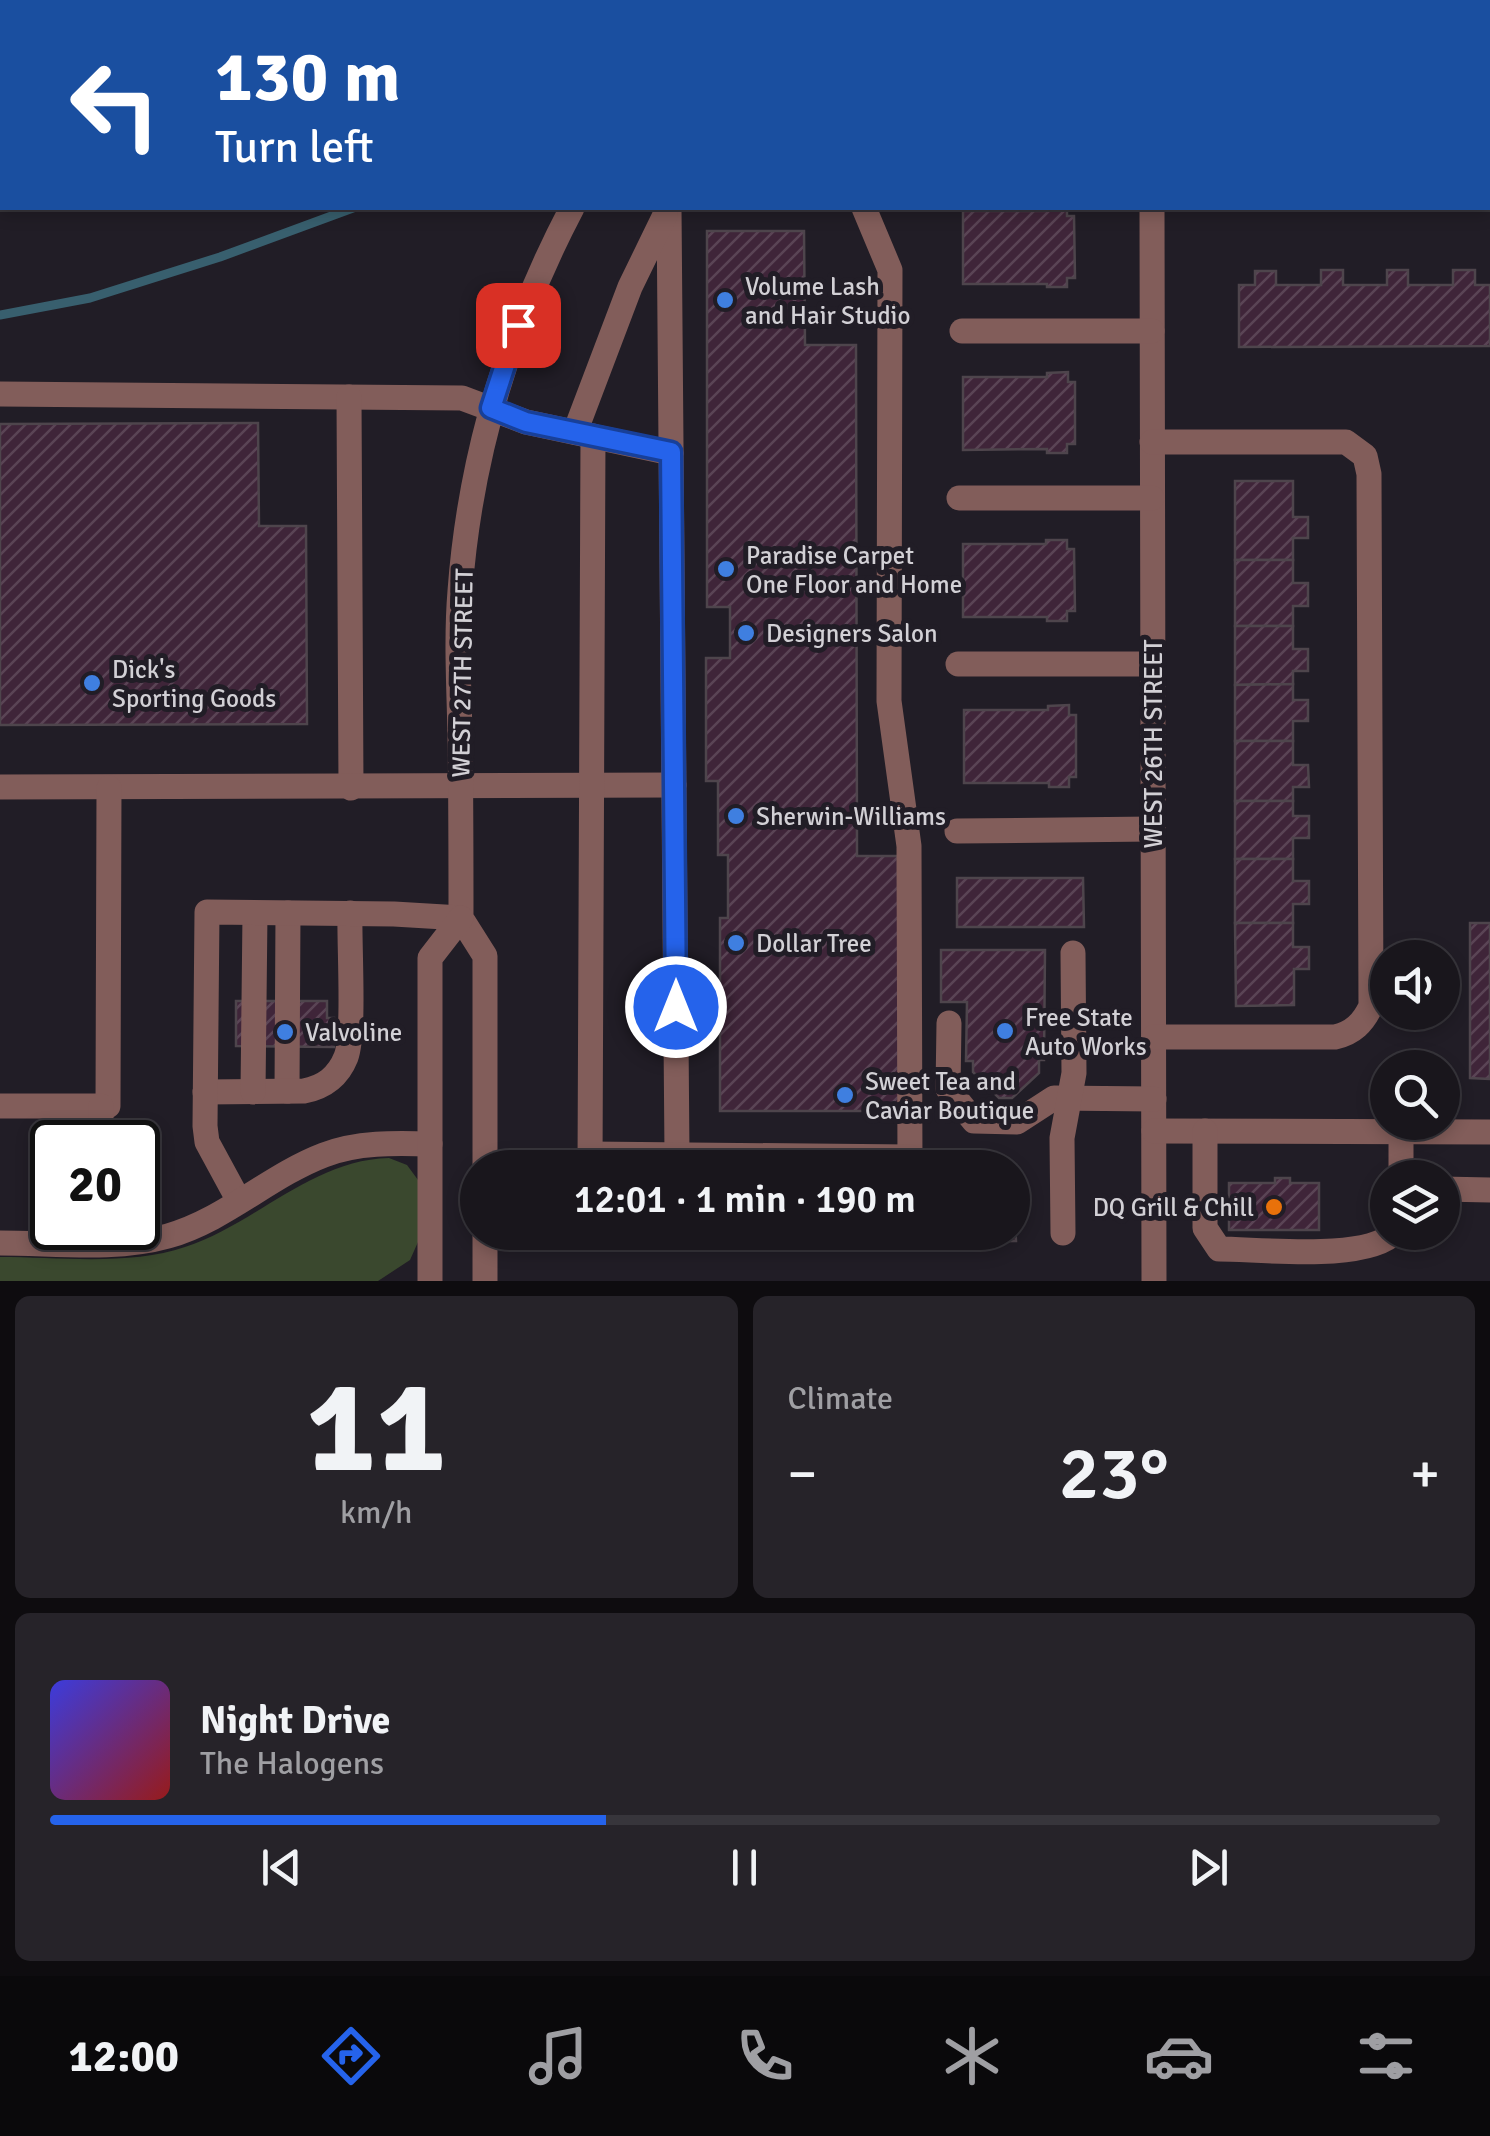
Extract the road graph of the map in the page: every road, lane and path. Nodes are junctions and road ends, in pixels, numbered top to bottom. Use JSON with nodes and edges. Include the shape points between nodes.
{"nodes":[{"id":1,"x":571,"y":210,"type":"edge"},
{"id":2,"x":668,"y":210,"type":"edge"},
{"id":3,"x":669,"y":210,"type":"edge"},
{"id":4,"x":865,"y":210,"type":"edge"},
{"id":5,"x":1152,"y":210,"type":"edge"},
{"id":6,"x":962,"y":331,"type":"dead end"},
{"id":7,"x":1152,"y":331,"type":"junction"},
{"id":8,"x":0,"y":394,"type":"edge"},
{"id":9,"x":349,"y":397,"type":"junction"},
{"id":10,"x":491,"y":408,"type":"junction"},
{"id":11,"x":584,"y":434,"type":"junction"},
{"id":12,"x":1152,"y":442,"type":"junction"},
{"id":13,"x":671,"y":452,"type":"junction"},
{"id":14,"x":959,"y":498,"type":"dead end"},
{"id":15,"x":1152,"y":498,"type":"junction"},
{"id":16,"x":958,"y":664,"type":"dead end"},
{"id":17,"x":1153,"y":664,"type":"junction"},
{"id":18,"x":674,"y":785,"type":"junction"},
{"id":19,"x":592,"y":786,"type":"junction"},
{"id":20,"x":0,"y":787,"type":"edge"},
{"id":21,"x":109,"y":788,"type":"junction"},
{"id":22,"x":351,"y":788,"type":"junction"},
{"id":23,"x":460,"y":788,"type":"junction"},
{"id":24,"x":1154,"y":828,"type":"junction"},
{"id":25,"x":957,"y":831,"type":"dead end"},
{"id":26,"x":272,"y":913,"type":"junction"},
{"id":27,"x":350,"y":913,"type":"junction"},
{"id":28,"x":461,"y":918,"type":"junction"},
{"id":29,"x":1073,"y":953,"type":"dead end"},
{"id":30,"x":949,"y":1024,"type":"dead end"},
{"id":31,"x":1154,"y":1037,"type":"junction"},
{"id":32,"x":270,"y":1091,"type":"junction"},
{"id":33,"x":206,"y":1092,"type":"junction"},
{"id":34,"x":1069,"y":1098,"type":"junction"},
{"id":35,"x":1154,"y":1099,"type":"junction"},
{"id":36,"x":0,"y":1106,"type":"edge"},
{"id":37,"x":101,"y":1106,"type":"junction"},
{"id":38,"x":101,"y":1120,"type":"edge"},
{"id":39,"x":1154,"y":1131,"type":"junction"},
{"id":40,"x":1205,"y":1131,"type":"junction"},
{"id":41,"x":1370,"y":1132,"type":"edge"},
{"id":42,"x":1460,"y":1132,"type":"edge"},
{"id":43,"x":1490,"y":1132,"type":"edge"},
{"id":44,"x":430,"y":1144,"type":"junction"},
{"id":45,"x":485,"y":1150,"type":"edge"},
{"id":46,"x":590,"y":1150,"type":"edge"},
{"id":47,"x":677,"y":1150,"type":"edge"},
{"id":48,"x":910,"y":1150,"type":"edge"},
{"id":49,"x":1460,"y":1190,"type":"edge"},
{"id":50,"x":1490,"y":1190,"type":"edge"},
{"id":51,"x":239,"y":1201,"type":"junction"},
{"id":52,"x":1062,"y":1233,"type":"dead end"},
{"id":53,"x":160,"y":1238,"type":"edge"},
{"id":54,"x":30,"y":1241,"type":"edge"},
{"id":55,"x":0,"y":1243,"type":"edge"},
{"id":56,"x":1370,"y":1247,"type":"edge"},
{"id":57,"x":485,"y":1250,"type":"edge"},
{"id":58,"x":430,"y":1281,"type":"edge"},
{"id":59,"x":485,"y":1281,"type":"edge"},
{"id":60,"x":1154,"y":1281,"type":"edge"}],
"edges":[{"from":1,"to":10,"type":"street","name":"WEST 27TH STREET","via":[[526,302]]},
{"from":2,"to":11,"type":"street","via":[[630,287]]},
{"from":3,"to":13,"type":"street"},
{"from":4,"to":48,"type":"street","via":[[890,270],[888,701],[910,846]]},
{"from":5,"to":7,"type":"street","name":"WEST 26TH STREET"},
{"from":6,"to":7,"type":"street"},
{"from":7,"to":12,"type":"street","name":"WEST 26TH STREET"},
{"from":8,"to":9,"type":"street"},
{"from":9,"to":10,"type":"street","via":[[462,398]]},
{"from":9,"to":22,"type":"street"},
{"from":10,"to":11,"type":"street"},
{"from":10,"to":23,"type":"street","name":"WEST 27TH STREET","via":[[472,488],[460,594]]},
{"from":11,"to":13,"type":"street"},
{"from":11,"to":19,"type":"street"},
{"from":12,"to":15,"type":"street","name":"WEST 26TH STREET"},
{"from":12,"to":31,"type":"street","via":[[1346,442],[1365,456],[1371,1006],[1348,1034],[1335,1037]]},
{"from":13,"to":18,"type":"street"},
{"from":14,"to":15,"type":"street"},
{"from":15,"to":17,"type":"street","name":"WEST 26TH STREET"},
{"from":16,"to":17,"type":"street"},
{"from":17,"to":24,"type":"street","name":"WEST 26TH STREET"},
{"from":18,"to":19,"type":"street"},
{"from":18,"to":47,"type":"street"},
{"from":19,"to":23,"type":"street"},
{"from":19,"to":46,"type":"street"},
{"from":20,"to":21,"type":"street"},
{"from":21,"to":22,"type":"street"},
{"from":21,"to":37,"type":"street","via":[[108,1106]]},
{"from":22,"to":23,"type":"street"},
{"from":23,"to":28,"type":"street","name":"WEST 27TH STREET"},
{"from":24,"to":25,"type":"street"},
{"from":24,"to":31,"type":"street","name":"WEST 26TH STREET"},
{"from":26,"to":27,"type":"street"},
{"from":26,"to":32,"type":"street"},
{"from":26,"to":33,"type":"street","via":[[207,912]]},
{"from":27,"to":28,"type":"street"},
{"from":27,"to":32,"type":"street","via":[[346,1058],[319,1088]]},
{"from":28,"to":44,"type":"street","via":[[430,958]]},
{"from":28,"to":45,"type":"street","name":"WEST 27TH STREET","via":[[485,956]]},
{"from":29,"to":34,"type":"street"},
{"from":30,"to":34,"type":"street","via":[[948,1089],[974,1121],[1016,1122],[1054,1098]]},
{"from":31,"to":35,"type":"street","name":"WEST 26TH STREET"},
{"from":32,"to":33,"type":"street"},
{"from":33,"to":51,"type":"street","via":[[207,1142]]},
{"from":34,"to":35,"type":"street"},
{"from":34,"to":52,"type":"street"},
{"from":35,"to":39,"type":"street","name":"WEST 26TH STREET"},
{"from":36,"to":37,"type":"street"},
{"from":37,"to":38,"type":"street"},
{"from":39,"to":40,"type":"street"},
{"from":39,"to":60,"type":"street","name":"WEST 26TH STREET"},
{"from":40,"to":41,"type":"street"},
{"from":40,"to":56,"type":"street","via":[[1205,1228],[1219,1249]]},
{"from":42,"to":43,"type":"street"},
{"from":44,"to":51,"type":"street","via":[[354,1146],[326,1154]]},
{"from":44,"to":58,"type":"street"},
{"from":49,"to":50,"type":"street"},
{"from":51,"to":53,"type":"street"},
{"from":54,"to":55,"type":"street"},
{"from":57,"to":59,"type":"street"}]}
